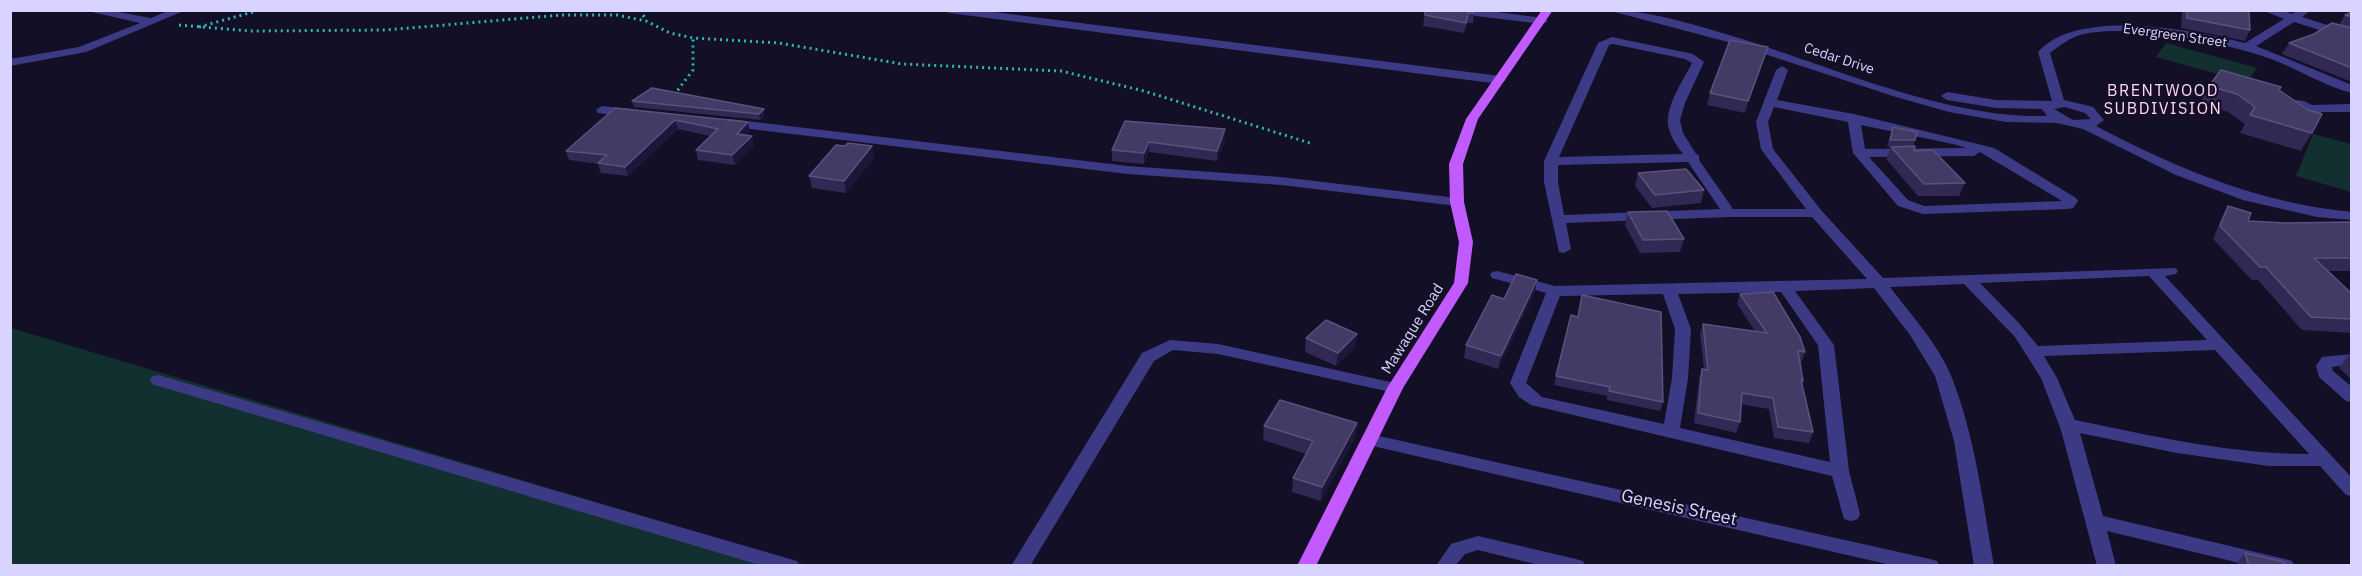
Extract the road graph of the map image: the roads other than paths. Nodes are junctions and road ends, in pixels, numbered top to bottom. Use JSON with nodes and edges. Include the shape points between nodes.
{"nodes":[{"id":1,"x":88,"y":10,"type":"edge"},
{"id":2,"x":182,"y":10,"type":"edge"},
{"id":3,"x":949,"y":10,"type":"edge"},
{"id":4,"x":1450,"y":10,"type":"edge"},
{"id":5,"x":1612,"y":10,"type":"edge"},
{"id":6,"x":1666,"y":10,"type":"edge"},
{"id":7,"x":2266,"y":10,"type":"edge"},
{"id":8,"x":2306,"y":10,"type":"edge"},
{"id":9,"x":1545,"y":16,"type":"edge"},
{"id":10,"x":2293,"y":17,"type":"junction"},
{"id":11,"x":155,"y":22,"type":"junction"},
{"id":12,"x":2352,"y":37,"type":"edge"},
{"id":13,"x":2247,"y":47,"type":"junction"},
{"id":14,"x":10,"y":63,"type":"edge"},
{"id":15,"x":1782,"y":70,"type":"dead end"},
{"id":16,"x":1500,"y":80,"type":"junction"},
{"id":17,"x":2352,"y":90,"type":"edge"},
{"id":18,"x":1769,"y":102,"type":"junction"},
{"id":19,"x":2056,"y":103,"type":"junction"},
{"id":20,"x":2352,"y":108,"type":"edge"},
{"id":21,"x":2313,"y":109,"type":"edge"},
{"id":22,"x":603,"y":110,"type":"dead end"},
{"id":23,"x":655,"y":115,"type":"edge"},
{"id":24,"x":1854,"y":118,"type":"junction"},
{"id":25,"x":2060,"y":119,"type":"junction"},
{"id":26,"x":714,"y":121,"type":"edge"},
{"id":27,"x":2085,"y":125,"type":"junction"},
{"id":28,"x":1989,"y":152,"type":"junction"},
{"id":29,"x":1859,"y":153,"type":"junction"},
{"id":30,"x":1694,"y":158,"type":"junction"},
{"id":31,"x":1551,"y":161,"type":"junction"},
{"id":32,"x":1456,"y":202,"type":"junction"},
{"id":33,"x":1729,"y":213,"type":"junction"},
{"id":34,"x":1816,"y":213,"type":"junction"},
{"id":35,"x":2352,"y":216,"type":"edge"},
{"id":36,"x":1558,"y":219,"type":"junction"},
{"id":37,"x":1564,"y":249,"type":"dead end"},
{"id":38,"x":2170,"y":271,"type":"dead end"},
{"id":39,"x":2153,"y":272,"type":"junction"},
{"id":40,"x":1497,"y":275,"type":"dead end"},
{"id":41,"x":1968,"y":279,"type":"junction"},
{"id":42,"x":1877,"y":281,"type":"junction"},
{"id":43,"x":1785,"y":286,"type":"junction"},
{"id":44,"x":1668,"y":288,"type":"junction"},
{"id":45,"x":1554,"y":291,"type":"junction"},
{"id":46,"x":2221,"y":345,"type":"junction"},
{"id":47,"x":2034,"y":351,"type":"junction"},
{"id":48,"x":2352,"y":358,"type":"edge"},
{"id":49,"x":158,"y":380,"type":"dead end"},
{"id":50,"x":1395,"y":388,"type":"junction"},
{"id":51,"x":2352,"y":397,"type":"edge"},
{"id":52,"x":2069,"y":425,"type":"junction"},
{"id":53,"x":1671,"y":433,"type":"junction"},
{"id":54,"x":1370,"y":440,"type":"junction"},
{"id":55,"x":2324,"y":459,"type":"junction"},
{"id":56,"x":1840,"y":471,"type":"junction"},
{"id":57,"x":2352,"y":490,"type":"edge"},
{"id":58,"x":1851,"y":514,"type":"dead end"},
{"id":59,"x":2093,"y":520,"type":"junction"},
{"id":60,"x":790,"y":566,"type":"edge"},
{"id":61,"x":1020,"y":566,"type":"edge"},
{"id":62,"x":1306,"y":566,"type":"edge"},
{"id":63,"x":1445,"y":566,"type":"edge"},
{"id":64,"x":1576,"y":566,"type":"edge"},
{"id":65,"x":1930,"y":566,"type":"edge"},
{"id":66,"x":1984,"y":566,"type":"edge"},
{"id":67,"x":2107,"y":566,"type":"edge"},
{"id":68,"x":2285,"y":566,"type":"edge"}],
"edges":[{"from":1,"to":11,"type":"street"},
{"from":2,"to":11,"type":"street"},
{"from":3,"to":16,"type":"street"},
{"from":4,"to":9,"type":"street"},
{"from":5,"to":25,"type":"street","name":"Cedar Drive","via":[[1680,23],[1899,94],[2001,117]]},
{"from":6,"to":19,"type":"street","name":"Cedar Drive","via":[[1905,86],[1996,104]]},
{"from":7,"to":10,"type":"street"},
{"from":8,"to":10,"type":"street"},
{"from":9,"to":16,"type":"main road","name":"Mawaque Road"},
{"from":10,"to":12,"type":"street"},
{"from":10,"to":13,"type":"street"},
{"from":11,"to":14,"type":"street","via":[[82,50]]},
{"from":13,"to":17,"type":"street","name":"Evergreen Street"},
{"from":13,"to":19,"type":"street","name":"Evergreen Street","via":[[2128,29],[2071,35],[2054,42],[2044,52]]},
{"from":15,"to":18,"type":"street"},
{"from":16,"to":32,"type":"main road","name":"Mawaque Road","via":[[1472,119],[1462,142],[1456,164]]},
{"from":18,"to":24,"type":"street"},
{"from":18,"to":34,"type":"street","via":[[1762,122],[1767,149]]},
{"from":19,"to":25,"type":"street","via":[[2049,112]]},
{"from":19,"to":27,"type":"street","name":"Cedar Drive","via":[[2082,107],[2098,117],[2096,123]]},
{"from":20,"to":21,"type":"street"},
{"from":22,"to":23,"type":"street"},
{"from":24,"to":28,"type":"street"},
{"from":24,"to":29,"type":"street"},
{"from":25,"to":27,"type":"street","name":"Cedar Drive"},
{"from":26,"to":32,"type":"street","via":[[1128,170],[1281,181]]},
{"from":27,"to":35,"type":"street","via":[[2165,165],[2250,198]]},
{"from":28,"to":29,"type":"street"},
{"from":28,"to":29,"type":"street","via":[[2071,201],[2068,205],[1923,210],[1903,203]]},
{"from":30,"to":31,"type":"street"},
{"from":30,"to":31,"type":"street","via":[[1677,138],[1674,126],[1698,62],[1689,56],[1612,40],[1604,43]]},
{"from":30,"to":33,"type":"street"},
{"from":31,"to":36,"type":"street"},
{"from":32,"to":50,"type":"main road","name":"Mawaque Road","via":[[1466,242],[1461,283]]},
{"from":33,"to":34,"type":"street"},
{"from":33,"to":36,"type":"street"},
{"from":34,"to":42,"type":"street"},
{"from":36,"to":37,"type":"street"},
{"from":38,"to":39,"type":"street"},
{"from":39,"to":41,"type":"street"},
{"from":39,"to":46,"type":"street"},
{"from":40,"to":45,"type":"street"},
{"from":41,"to":42,"type":"street"},
{"from":41,"to":47,"type":"street"},
{"from":42,"to":43,"type":"street"},
{"from":42,"to":66,"type":"street","via":[[1917,333],[1943,376],[1962,441]]},
{"from":43,"to":44,"type":"street"},
{"from":43,"to":56,"type":"street","via":[[1826,345]]},
{"from":44,"to":45,"type":"street"},
{"from":44,"to":53,"type":"street","via":[[1683,328]]},
{"from":45,"to":53,"type":"street","via":[[1518,383],[1525,393],[1537,401]]},
{"from":46,"to":47,"type":"street"},
{"from":46,"to":55,"type":"street"},
{"from":47,"to":52,"type":"street","via":[[2053,384]]},
{"from":48,"to":51,"type":"street","via":[[2324,366],[2325,373]]},
{"from":49,"to":60,"type":"street"},
{"from":50,"to":54,"type":"main road","name":"Mawaque Road"},
{"from":50,"to":61,"type":"street","via":[[1218,349],[1170,345],[1148,357]]},
{"from":52,"to":55,"type":"street","via":[[2177,447],[2269,460]]},
{"from":52,"to":59,"type":"street"},
{"from":53,"to":56,"type":"street"},
{"from":54,"to":62,"type":"main road","name":"Mawaque Road"},
{"from":54,"to":65,"type":"street","name":"Genesis Street"},
{"from":55,"to":57,"type":"street"},
{"from":56,"to":58,"type":"street"},
{"from":59,"to":67,"type":"street"},
{"from":59,"to":68,"type":"street"},
{"from":63,"to":64,"type":"street","via":[[1455,550],[1466,543]]}]}
